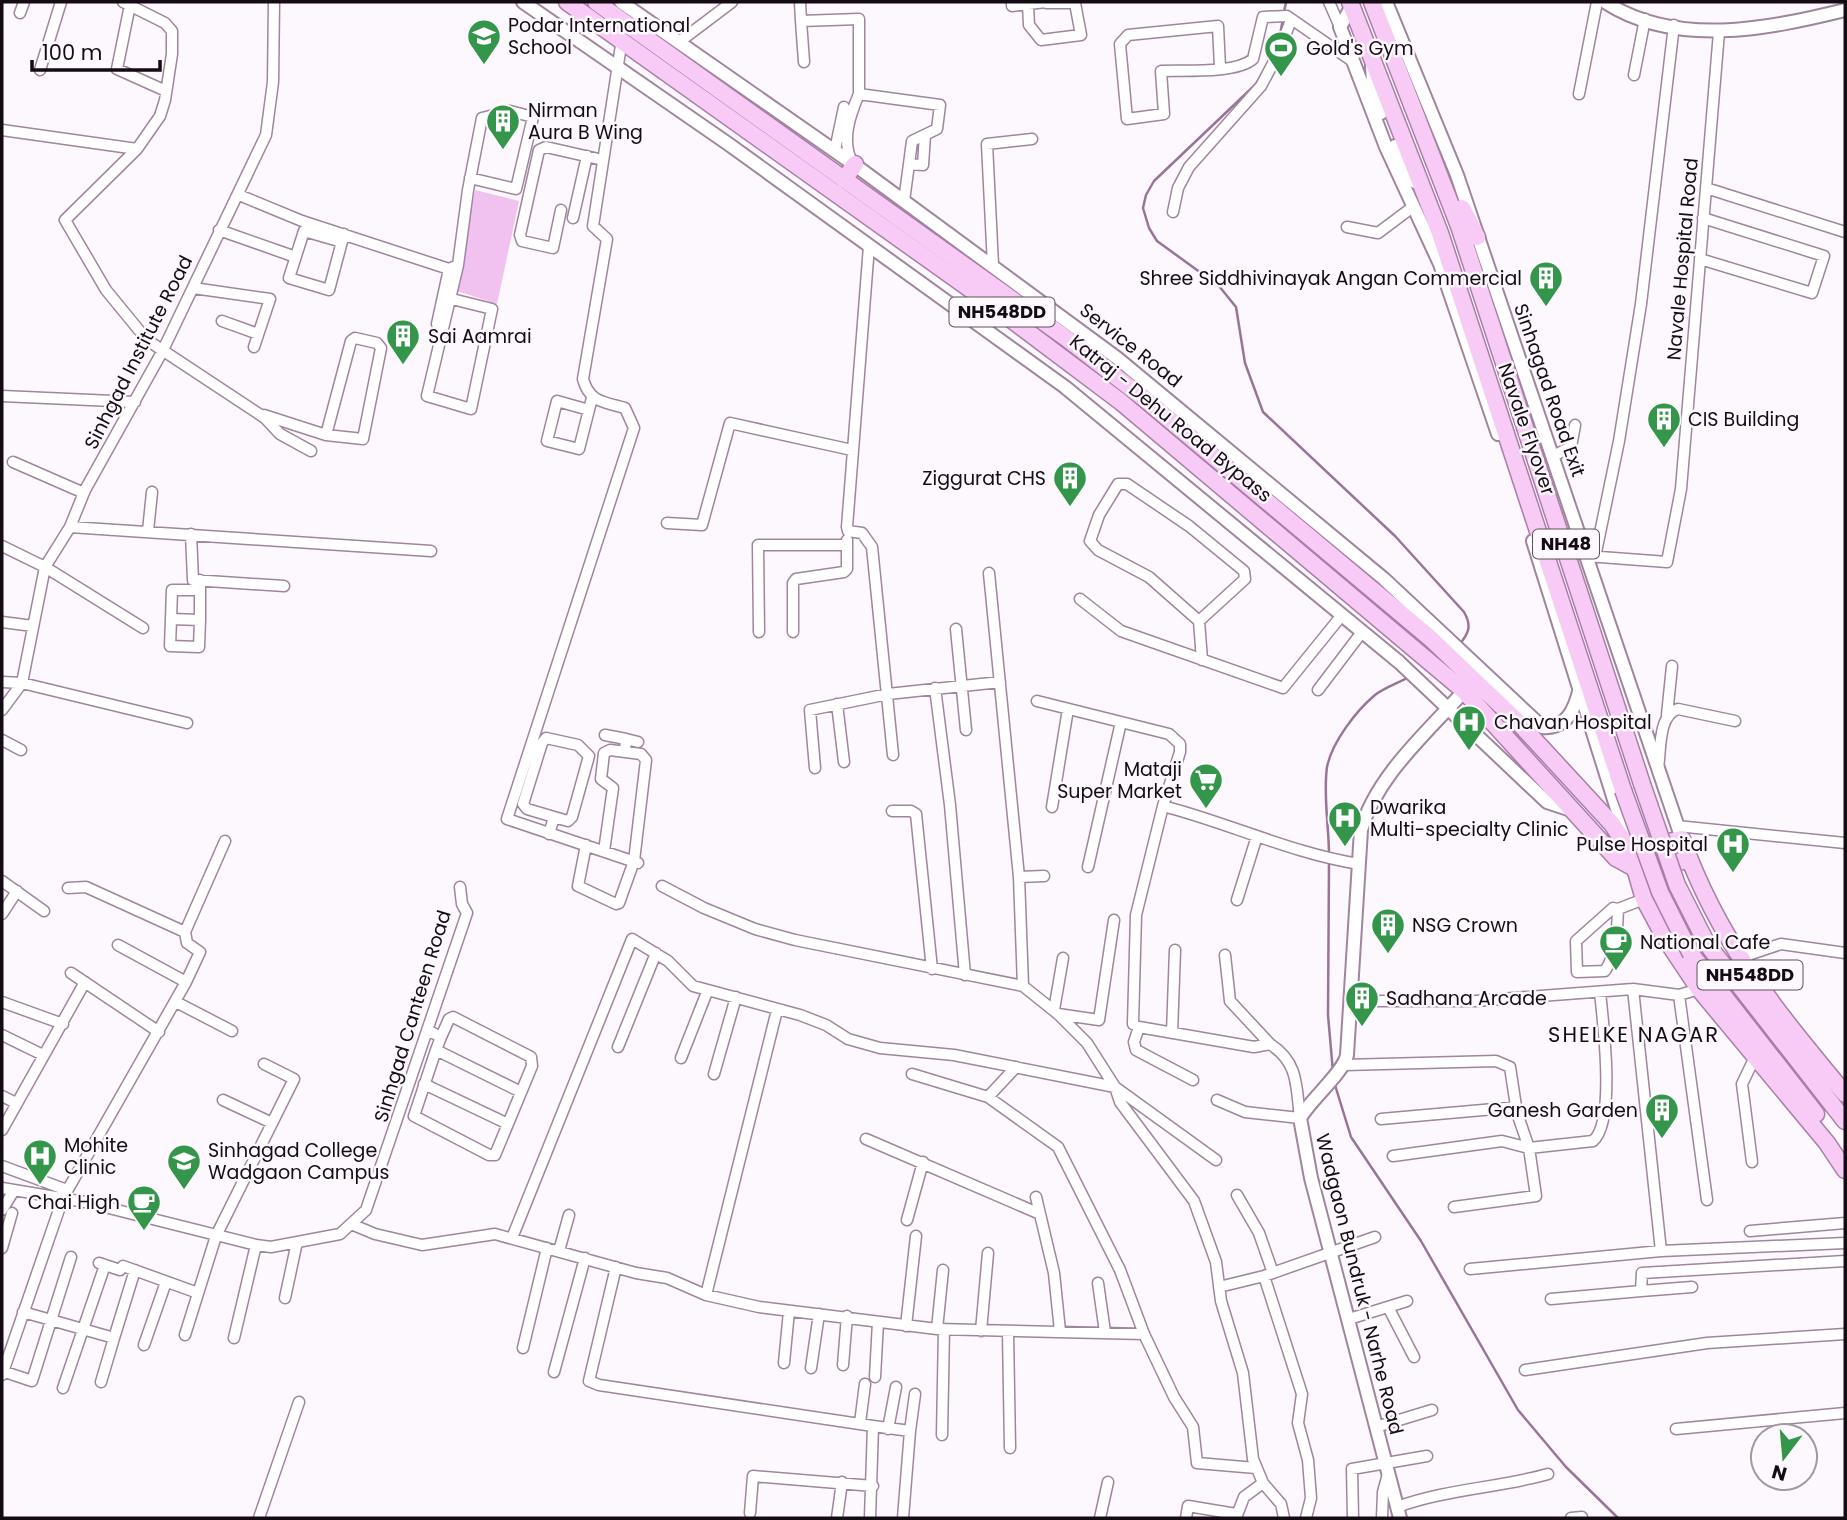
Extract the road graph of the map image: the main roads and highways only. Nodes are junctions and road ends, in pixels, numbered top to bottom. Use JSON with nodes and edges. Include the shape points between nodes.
{"nodes":[{"id":1,"x":567,"y":2,"type":"edge"},
{"id":2,"x":596,"y":2,"type":"edge"},
{"id":3,"x":1372,"y":2,"type":"edge"},
{"id":4,"x":1351,"y":4,"type":"edge"},
{"id":5,"x":1420,"y":126,"type":"junction"},
{"id":6,"x":853,"y":164,"type":"road end"},
{"id":7,"x":844,"y":180,"type":"junction"},
{"id":8,"x":1477,"y":237,"type":"road end"},
{"id":9,"x":1630,"y":851,"type":"junction"},
{"id":10,"x":1689,"y":860,"type":"junction"},
{"id":11,"x":1636,"y":869,"type":"junction"},
{"id":12,"x":1697,"y":879,"type":"junction"},
{"id":13,"x":1643,"y":895,"type":"junction"},
{"id":14,"x":1845,"y":1094,"type":"edge"},
{"id":15,"x":1845,"y":1121,"type":"edge"},
{"id":16,"x":1845,"y":1152,"type":"edge"},
{"id":17,"x":1845,"y":1170,"type":"edge"}],
"edges":[{"from":1,"to":11,"type":"highway","name":"Katraj - Dehu Road Bypass","number":"NH548DD","via":[[1121,402],[1450,678],[1616,858]]},
{"from":2,"to":7,"type":"highway","name":"Katraj - Dehu Road Bypass","number":"NH548DD"},
{"from":3,"to":5,"type":"highway","number":"NH48"},
{"from":4,"to":16,"type":"highway","name":"Navale Flyover","number":"NH48","bridge":true,"via":[[1420,203],[1466,312],[1660,892],[1691,954]]},
{"from":5,"to":8,"type":"highway","via":[[1439,155]]},
{"from":5,"to":15,"type":"highway","name":"Navale Flyover","number":"NH48","bridge":true,"via":[[1459,226],[1677,886],[1707,944]]},
{"from":6,"to":7,"type":"highway"},
{"from":7,"to":9,"type":"highway","name":"Katraj - Dehu Road Bypass","number":"NH548DD","via":[[1146,400],[1433,634],[1485,682],[1578,785]]},
{"from":9,"to":10,"type":"highway","number":"NH548DD","via":[[1680,832]]},
{"from":9,"to":11,"type":"highway","name":"Katraj - Dehu Road Bypass","number":"NH548DD"},
{"from":10,"to":11,"type":"highway"},
{"from":10,"to":12,"type":"highway","number":"NH548DD"},
{"from":11,"to":13,"type":"highway","name":"Katraj - Dehu Road Bypass","number":"NH548DD"},
{"from":12,"to":13,"type":"highway"},
{"from":12,"to":14,"type":"highway","number":"NH548DD","via":[[1738,959]]},
{"from":13,"to":17,"type":"highway","name":"Katraj - Dehu Road Bypass","number":"NH548DD","via":[[1665,939],[1699,989],[1828,1143]]}]}
